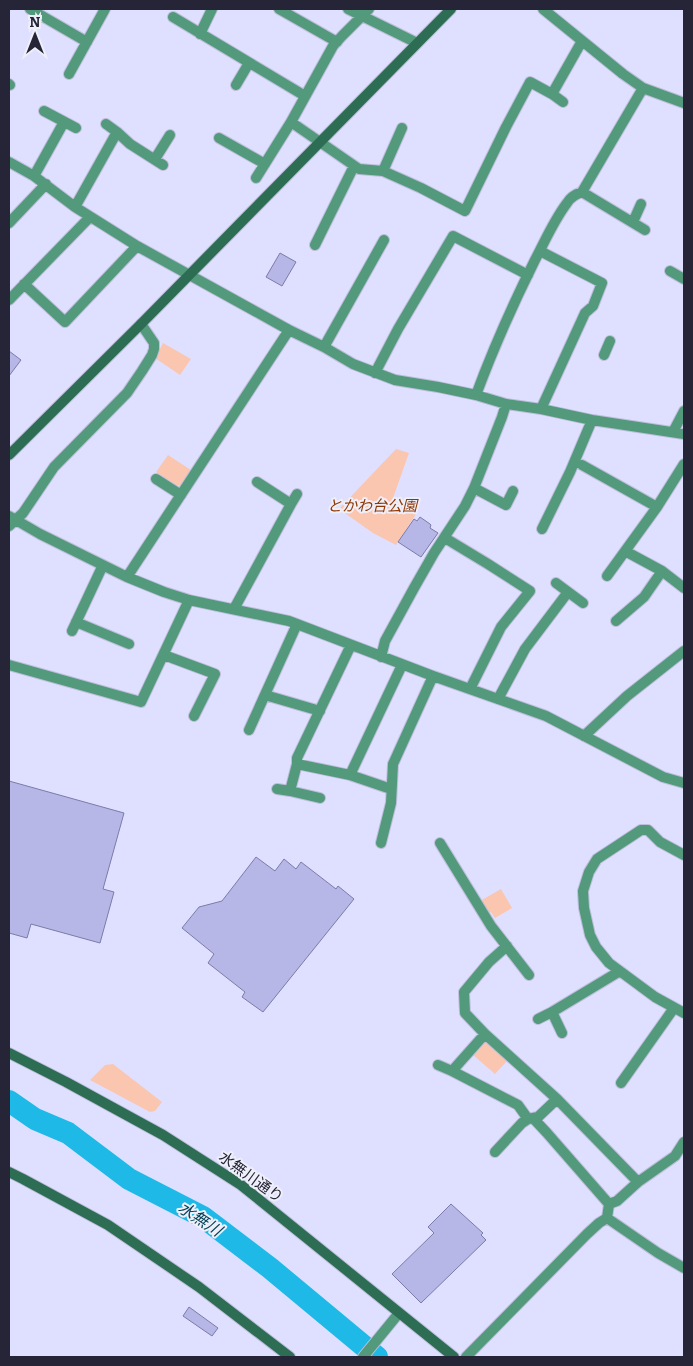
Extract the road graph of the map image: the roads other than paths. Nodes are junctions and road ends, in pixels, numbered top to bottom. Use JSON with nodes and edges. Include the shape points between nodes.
{"nodes":[{"id":1,"x":30,"y":9,"type":"edge"},
{"id":2,"x":105,"y":9,"type":"edge"},
{"id":3,"x":212,"y":9,"type":"edge"},
{"id":4,"x":348,"y":9,"type":"edge"},
{"id":5,"x":451,"y":9,"type":"edge"},
{"id":6,"x":544,"y":9,"type":"edge"},
{"id":7,"x":275,"y":11,"type":"edge"},
{"id":8,"x":365,"y":13,"type":"edge"},
{"id":9,"x":173,"y":17,"type":"dead end"},
{"id":10,"x":200,"y":34,"type":"junction"},
{"id":11,"x":582,"y":41,"type":"junction"},
{"id":12,"x":87,"y":42,"type":"junction"},
{"id":13,"x":337,"y":42,"type":"junction"},
{"id":14,"x":417,"y":42,"type":"junction"},
{"id":15,"x":249,"y":63,"type":"junction"},
{"id":16,"x":69,"y":74,"type":"dead end"},
{"id":17,"x":236,"y":85,"type":"dead end"},
{"id":18,"x":643,"y":88,"type":"junction"},
{"id":19,"x":552,"y":94,"type":"junction"},
{"id":20,"x":305,"y":96,"type":"junction"},
{"id":21,"x":563,"y":102,"type":"dead end"},
{"id":22,"x":684,"y":103,"type":"edge"},
{"id":23,"x":44,"y":111,"type":"dead end"},
{"id":24,"x":64,"y":122,"type":"junction"},
{"id":25,"x":290,"y":122,"type":"junction"},
{"id":26,"x":106,"y":124,"type":"dead end"},
{"id":27,"x":76,"y":128,"type":"dead end"},
{"id":28,"x":402,"y":128,"type":"dead end"},
{"id":29,"x":118,"y":132,"type":"junction"},
{"id":30,"x":170,"y":135,"type":"dead end"},
{"id":31,"x":219,"y":138,"type":"dead end"},
{"id":32,"x":319,"y":142,"type":"junction"},
{"id":33,"x":9,"y":162,"type":"edge"},
{"id":34,"x":265,"y":164,"type":"junction"},
{"id":35,"x":354,"y":166,"type":"junction"},
{"id":36,"x":383,"y":171,"type":"junction"},
{"id":37,"x":34,"y":176,"type":"junction"},
{"id":38,"x":256,"y":178,"type":"dead end"},
{"id":39,"x":46,"y":184,"type":"junction"},
{"id":40,"x":582,"y":192,"type":"junction"},
{"id":41,"x":641,"y":204,"type":"dead end"},
{"id":42,"x":75,"y":207,"type":"junction"},
{"id":43,"x":90,"y":217,"type":"junction"},
{"id":44,"x":633,"y":222,"type":"junction"},
{"id":45,"x":9,"y":223,"type":"edge"},
{"id":46,"x":645,"y":230,"type":"dead end"},
{"id":47,"x":384,"y":240,"type":"dead end"},
{"id":48,"x":314,"y":245,"type":"dead end"},
{"id":49,"x":137,"y":246,"type":"junction"},
{"id":50,"x":540,"y":251,"type":"junction"},
{"id":51,"x":188,"y":275,"type":"junction"},
{"id":52,"x":528,"y":275,"type":"junction"},
{"id":53,"x":24,"y":284,"type":"junction"},
{"id":54,"x":9,"y":300,"type":"edge"},
{"id":55,"x":141,"y":324,"type":"junction"},
{"id":56,"x":289,"y":330,"type":"junction"},
{"id":57,"x":610,"y":340,"type":"dead end"},
{"id":58,"x":324,"y":347,"type":"junction"},
{"id":59,"x":604,"y":355,"type":"dead end"},
{"id":60,"x":375,"y":373,"type":"junction"},
{"id":61,"x":476,"y":395,"type":"junction"},
{"id":62,"x":506,"y":404,"type":"junction"},
{"id":63,"x":542,"y":409,"type":"junction"},
{"id":64,"x":684,"y":411,"type":"edge"},
{"id":65,"x":592,"y":420,"type":"junction"},
{"id":66,"x":673,"y":432,"type":"junction"},
{"id":67,"x":684,"y":434,"type":"edge"},
{"id":68,"x":9,"y":455,"type":"edge"},
{"id":69,"x":684,"y":464,"type":"edge"},
{"id":70,"x":582,"y":465,"type":"dead end"},
{"id":71,"x":156,"y":478,"type":"dead end"},
{"id":72,"x":257,"y":482,"type":"dead end"},
{"id":73,"x":474,"y":488,"type":"junction"},
{"id":74,"x":513,"y":491,"type":"dead end"},
{"id":75,"x":298,"y":494,"type":"dead end"},
{"id":76,"x":180,"y":495,"type":"junction"},
{"id":77,"x":291,"y":504,"type":"junction"},
{"id":78,"x":657,"y":508,"type":"junction"},
{"id":79,"x":11,"y":520,"type":"edge"},
{"id":80,"x":542,"y":528,"type":"dead end"},
{"id":81,"x":445,"y":538,"type":"junction"},
{"id":82,"x":257,"y":542,"type":"dead end"},
{"id":83,"x":268,"y":547,"type":"junction"},
{"id":84,"x":625,"y":551,"type":"junction"},
{"id":85,"x":103,"y":565,"type":"junction"},
{"id":86,"x":662,"y":571,"type":"junction"},
{"id":87,"x":607,"y":576,"type":"dead end"},
{"id":88,"x":127,"y":577,"type":"junction"},
{"id":89,"x":556,"y":583,"type":"dead end"},
{"id":90,"x":684,"y":588,"type":"edge"},
{"id":91,"x":568,"y":592,"type":"junction"},
{"id":92,"x":190,"y":600,"type":"junction"},
{"id":93,"x":583,"y":603,"type":"dead end"},
{"id":94,"x":234,"y":609,"type":"junction"},
{"id":95,"x":616,"y":621,"type":"dead end"},
{"id":96,"x":297,"y":624,"type":"junction"},
{"id":97,"x":129,"y":644,"type":"dead end"},
{"id":98,"x":351,"y":645,"type":"junction"},
{"id":99,"x":684,"y":651,"type":"edge"},
{"id":100,"x":164,"y":655,"type":"junction"},
{"id":101,"x":381,"y":657,"type":"junction"},
{"id":102,"x":9,"y":665,"type":"edge"},
{"id":103,"x":402,"y":665,"type":"junction"},
{"id":104,"x":432,"y":676,"type":"junction"},
{"id":105,"x":470,"y":689,"type":"junction"},
{"id":106,"x":265,"y":695,"type":"junction"},
{"id":107,"x":498,"y":699,"type":"junction"},
{"id":108,"x":320,"y":711,"type":"junction"},
{"id":109,"x":194,"y":716,"type":"dead end"},
{"id":110,"x":249,"y":730,"type":"dead end"},
{"id":111,"x":584,"y":736,"type":"junction"},
{"id":112,"x":298,"y":764,"type":"junction"},
{"id":113,"x":350,"y":775,"type":"junction"},
{"id":114,"x":684,"y":783,"type":"edge"},
{"id":115,"x":277,"y":789,"type":"dead end"},
{"id":116,"x":391,"y":789,"type":"junction"},
{"id":117,"x":290,"y":791,"type":"junction"},
{"id":118,"x":320,"y":798,"type":"dead end"},
{"id":119,"x":381,"y":843,"type":"dead end"},
{"id":120,"x":440,"y":843,"type":"dead end"},
{"id":121,"x":684,"y":855,"type":"edge"},
{"id":122,"x":508,"y":946,"type":"junction"},
{"id":123,"x":620,"y":971,"type":"junction"},
{"id":124,"x":529,"y":975,"type":"dead end"},
{"id":125,"x":674,"y":1008,"type":"junction"},
{"id":126,"x":552,"y":1012,"type":"junction"},
{"id":127,"x":684,"y":1013,"type":"edge"},
{"id":128,"x":538,"y":1019,"type":"dead end"},
{"id":129,"x":562,"y":1033,"type":"dead end"},
{"id":130,"x":485,"y":1034,"type":"junction"},
{"id":131,"x":9,"y":1054,"type":"edge"},
{"id":132,"x":438,"y":1065,"type":"dead end"},
{"id":133,"x":452,"y":1071,"type":"junction"},
{"id":134,"x":621,"y":1083,"type":"dead end"},
{"id":135,"x":557,"y":1099,"type":"junction"},
{"id":136,"x":530,"y":1119,"type":"junction"},
{"id":137,"x":684,"y":1142,"type":"edge"},
{"id":138,"x":495,"y":1152,"type":"dead end"},
{"id":139,"x":9,"y":1172,"type":"edge"},
{"id":140,"x":638,"y":1182,"type":"junction"},
{"id":141,"x":609,"y":1204,"type":"junction"},
{"id":142,"x":607,"y":1218,"type":"junction"},
{"id":143,"x":684,"y":1268,"type":"edge"},
{"id":144,"x":399,"y":1312,"type":"junction"},
{"id":145,"x":290,"y":1357,"type":"edge"},
{"id":146,"x":363,"y":1357,"type":"edge"},
{"id":147,"x":454,"y":1357,"type":"edge"},
{"id":148,"x":466,"y":1357,"type":"edge"}],
"edges":[{"from":1,"to":12,"type":"street"},
{"from":2,"to":12,"type":"street"},
{"from":3,"to":10,"type":"street"},
{"from":4,"to":8,"type":"street"},
{"from":5,"to":14,"type":"street"},
{"from":6,"to":11,"type":"street"},
{"from":7,"to":13,"type":"street"},
{"from":8,"to":13,"type":"street"},
{"from":8,"to":14,"type":"street"},
{"from":9,"to":10,"type":"street"},
{"from":10,"to":15,"type":"street"},
{"from":11,"to":18,"type":"street"},
{"from":11,"to":19,"type":"street"},
{"from":12,"to":16,"type":"street"},
{"from":13,"to":20,"type":"street"},
{"from":14,"to":32,"type":"street"},
{"from":15,"to":17,"type":"street"},
{"from":15,"to":20,"type":"street"},
{"from":18,"to":22,"type":"street"},
{"from":18,"to":40,"type":"street"},
{"from":19,"to":21,"type":"street"},
{"from":19,"to":36,"type":"street","via":[[530,82],[465,211]]},
{"from":20,"to":25,"type":"street"},
{"from":23,"to":24,"type":"street"},
{"from":24,"to":27,"type":"street"},
{"from":24,"to":37,"type":"street"},
{"from":25,"to":32,"type":"street"},
{"from":25,"to":34,"type":"street"},
{"from":26,"to":29,"type":"street"},
{"from":28,"to":36,"type":"street"},
{"from":29,"to":30,"type":"street","via":[[130,144],[159,162]]},
{"from":29,"to":42,"type":"street"},
{"from":31,"to":34,"type":"street"},
{"from":32,"to":35,"type":"street"},
{"from":32,"to":51,"type":"street"},
{"from":33,"to":37,"type":"street"},
{"from":34,"to":38,"type":"street"},
{"from":35,"to":36,"type":"street"},
{"from":35,"to":48,"type":"street"},
{"from":37,"to":39,"type":"street"},
{"from":39,"to":42,"type":"street"},
{"from":39,"to":45,"type":"street"},
{"from":40,"to":44,"type":"street"},
{"from":40,"to":50,"type":"street","via":[[568,201]]},
{"from":41,"to":44,"type":"street"},
{"from":42,"to":43,"type":"street"},
{"from":43,"to":49,"type":"street"},
{"from":43,"to":53,"type":"street"},
{"from":44,"to":46,"type":"street"},
{"from":47,"to":58,"type":"street"},
{"from":49,"to":51,"type":"street"},
{"from":49,"to":53,"type":"street","via":[[64,322]]},
{"from":50,"to":52,"type":"street"},
{"from":50,"to":63,"type":"street","via":[[602,283]]},
{"from":51,"to":55,"type":"street"},
{"from":51,"to":56,"type":"street"},
{"from":52,"to":60,"type":"street","via":[[453,236]]},
{"from":52,"to":61,"type":"street","via":[[490,356]]},
{"from":53,"to":54,"type":"street"},
{"from":55,"to":68,"type":"street"},
{"from":55,"to":79,"type":"street","via":[[154,343],[152,355],[142,371],[127,393],[54,467],[23,512]]},
{"from":56,"to":58,"type":"street"},
{"from":56,"to":76,"type":"street"},
{"from":57,"to":59,"type":"street"},
{"from":58,"to":60,"type":"street"},
{"from":60,"to":61,"type":"street","via":[[395,380]]},
{"from":61,"to":62,"type":"street"},
{"from":62,"to":63,"type":"street"},
{"from":62,"to":73,"type":"street"},
{"from":63,"to":65,"type":"street"},
{"from":64,"to":66,"type":"street"},
{"from":65,"to":66,"type":"street"},
{"from":65,"to":80,"type":"street"},
{"from":66,"to":67,"type":"street"},
{"from":69,"to":78,"type":"street"},
{"from":70,"to":78,"type":"street"},
{"from":71,"to":76,"type":"street"},
{"from":72,"to":77,"type":"street"},
{"from":73,"to":74,"type":"street","via":[[506,506]]},
{"from":73,"to":81,"type":"street"},
{"from":75,"to":77,"type":"street"},
{"from":76,"to":88,"type":"street"},
{"from":77,"to":83,"type":"street"},
{"from":78,"to":84,"type":"street"},
{"from":79,"to":85,"type":"street"},
{"from":81,"to":101,"type":"street","via":[[384,641]]},
{"from":81,"to":105,"type":"street","via":[[530,591],[501,627]]},
{"from":82,"to":83,"type":"street"},
{"from":83,"to":94,"type":"street"},
{"from":84,"to":86,"type":"street"},
{"from":84,"to":87,"type":"street"},
{"from":85,"to":88,"type":"street"},
{"from":85,"to":97,"type":"street","via":[[74,626],[115,644]]},
{"from":86,"to":90,"type":"street"},
{"from":86,"to":95,"type":"street","via":[[644,597]]},
{"from":88,"to":92,"type":"street"},
{"from":89,"to":91,"type":"street"},
{"from":91,"to":93,"type":"street"},
{"from":91,"to":107,"type":"street","via":[[525,649]]},
{"from":92,"to":94,"type":"street"},
{"from":92,"to":100,"type":"street"},
{"from":94,"to":96,"type":"street"},
{"from":96,"to":98,"type":"street"},
{"from":96,"to":106,"type":"street"},
{"from":98,"to":101,"type":"street"},
{"from":98,"to":108,"type":"street"},
{"from":99,"to":111,"type":"street","via":[[627,696]]},
{"from":100,"to":102,"type":"street","via":[[141,702]]},
{"from":100,"to":109,"type":"street","via":[[214,674]]},
{"from":101,"to":103,"type":"street"},
{"from":103,"to":104,"type":"street"},
{"from":103,"to":113,"type":"street"},
{"from":104,"to":105,"type":"street"},
{"from":104,"to":116,"type":"street","via":[[392,764]]},
{"from":105,"to":107,"type":"street"},
{"from":106,"to":108,"type":"street"},
{"from":106,"to":110,"type":"street"},
{"from":107,"to":111,"type":"street","via":[[546,716]]},
{"from":108,"to":112,"type":"street"},
{"from":111,"to":114,"type":"street","via":[[663,777]]},
{"from":112,"to":113,"type":"street"},
{"from":112,"to":117,"type":"street"},
{"from":113,"to":116,"type":"street"},
{"from":115,"to":117,"type":"street"},
{"from":116,"to":119,"type":"street","via":[[391,803]]},
{"from":117,"to":118,"type":"street"},
{"from":120,"to":122,"type":"street","via":[[491,926]]},
{"from":121,"to":123,"type":"street","via":[[660,842],[648,830],[641,830],[597,859],[589,872],[583,891],[590,935],[596,948]]},
{"from":122,"to":124,"type":"street"},
{"from":122,"to":130,"type":"street","via":[[489,962],[464,992],[465,1013]]},
{"from":123,"to":125,"type":"street"},
{"from":123,"to":126,"type":"street"},
{"from":125,"to":127,"type":"street"},
{"from":125,"to":134,"type":"street"},
{"from":126,"to":128,"type":"street"},
{"from":126,"to":129,"type":"street"},
{"from":130,"to":133,"type":"street"},
{"from":130,"to":135,"type":"street"},
{"from":131,"to":144,"type":"street","name":"水無川通り","via":[[163,1135],[241,1185]]},
{"from":132,"to":133,"type":"street"},
{"from":133,"to":136,"type":"street","via":[[518,1106]]},
{"from":135,"to":136,"type":"street","via":[[538,1118]]},
{"from":135,"to":140,"type":"street"},
{"from":136,"to":138,"type":"street","via":[[522,1123]]},
{"from":136,"to":141,"type":"street","via":[[547,1133]]},
{"from":137,"to":140,"type":"street","via":[[675,1156]]},
{"from":139,"to":145,"type":"street","via":[[108,1225],[199,1287]]},
{"from":140,"to":141,"type":"street"},
{"from":141,"to":142,"type":"street"},
{"from":142,"to":143,"type":"street"},
{"from":142,"to":148,"type":"street","via":[[593,1228]]},
{"from":144,"to":146,"type":"street"},
{"from":144,"to":147,"type":"street","name":"水無川通り"}]}
